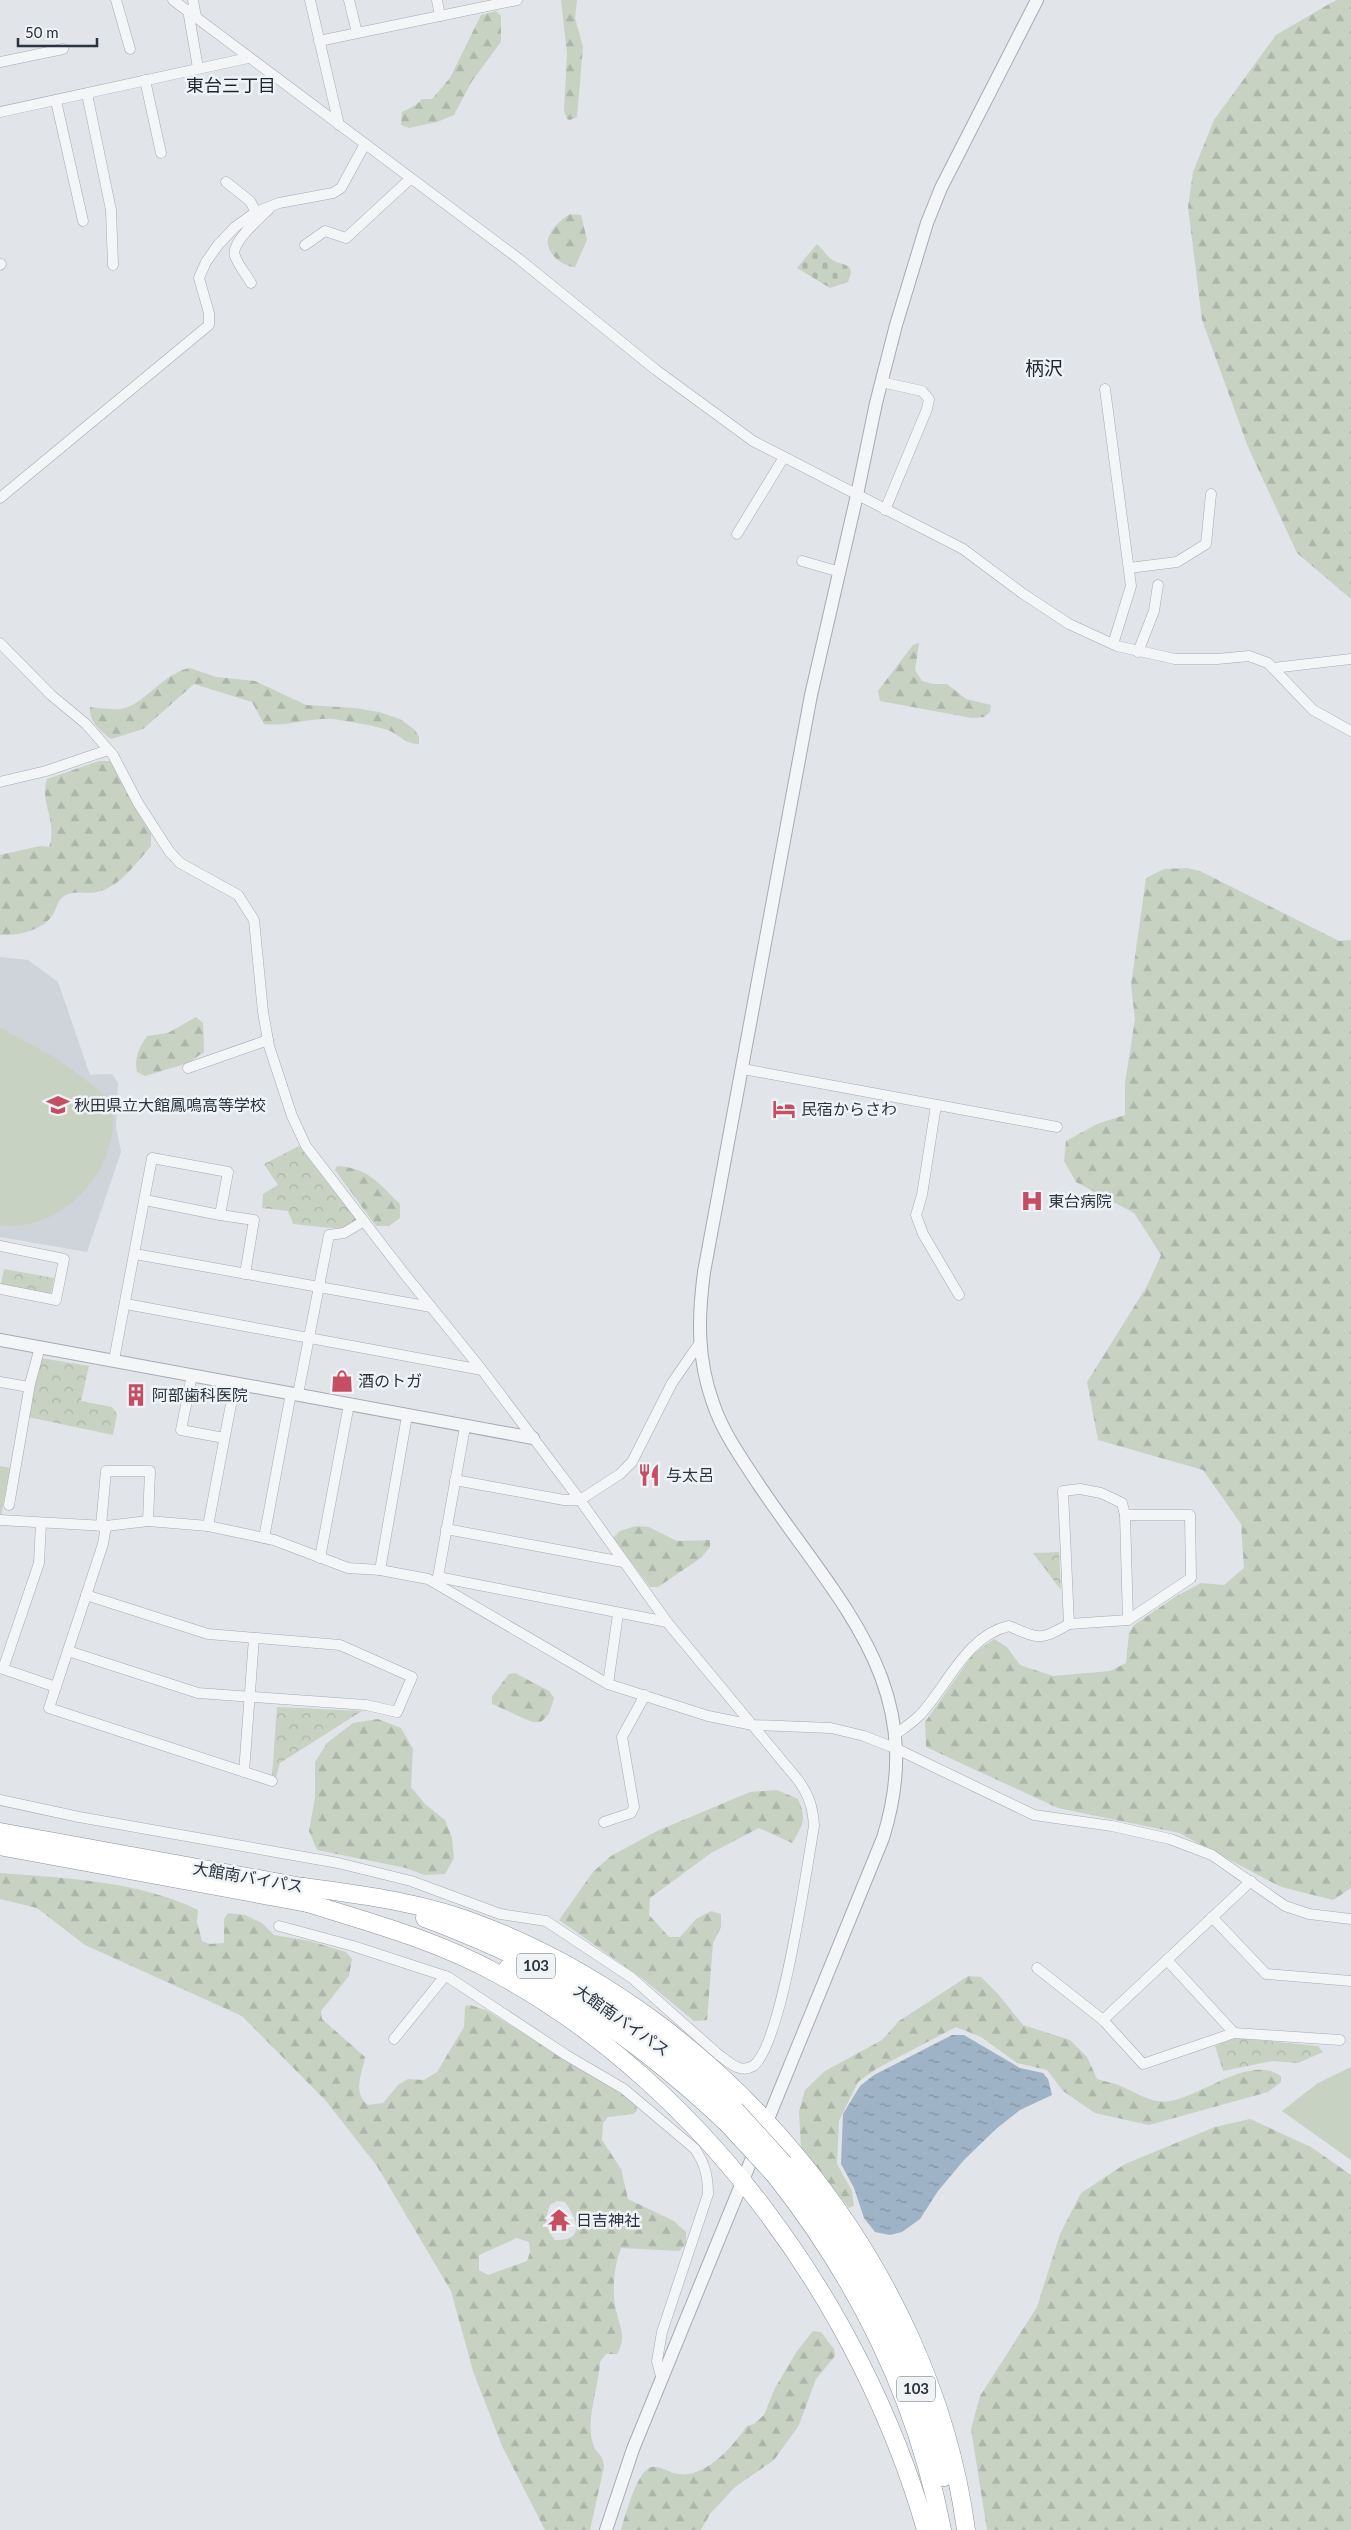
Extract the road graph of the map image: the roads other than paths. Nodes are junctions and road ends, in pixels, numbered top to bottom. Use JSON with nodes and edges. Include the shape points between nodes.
{"nodes":[{"id":1,"x":116,"y":0,"type":"edge"},
{"id":2,"x":173,"y":0,"type":"edge"},
{"id":3,"x":192,"y":0,"type":"edge"},
{"id":4,"x":310,"y":0,"type":"edge"},
{"id":5,"x":349,"y":0,"type":"edge"},
{"id":6,"x":437,"y":0,"type":"edge"},
{"id":7,"x":517,"y":0,"type":"edge"},
{"id":8,"x":1037,"y":0,"type":"edge"},
{"id":9,"x":192,"y":13,"type":"junction"},
{"id":10,"x":440,"y":16,"type":"junction"},
{"id":11,"x":357,"y":32,"type":"junction"},
{"id":12,"x":319,"y":41,"type":"junction"},
{"id":13,"x":63,"y":49,"type":"dead end"},
{"id":14,"x":130,"y":49,"type":"dead end"},
{"id":15,"x":248,"y":58,"type":"junction"},
{"id":16,"x":0,"y":62,"type":"edge"},
{"id":17,"x":198,"y":68,"type":"junction"},
{"id":18,"x":145,"y":80,"type":"junction"},
{"id":19,"x":87,"y":94,"type":"junction"},
{"id":20,"x":56,"y":100,"type":"junction"},
{"id":21,"x":0,"y":112,"type":"edge"},
{"id":22,"x":339,"y":125,"type":"junction"},
{"id":23,"x":365,"y":144,"type":"junction"},
{"id":24,"x":161,"y":153,"type":"dead end"},
{"id":25,"x":410,"y":179,"type":"junction"},
{"id":26,"x":226,"y":182,"type":"dead end"},
{"id":27,"x":271,"y":206,"type":"junction"},
{"id":28,"x":256,"y":212,"type":"junction"},
{"id":29,"x":82,"y":221,"type":"dead end"},
{"id":30,"x":305,"y":245,"type":"dead end"},
{"id":31,"x":113,"y":265,"type":"dead end"},
{"id":32,"x":251,"y":283,"type":"dead end"},
{"id":33,"x":881,"y":382,"type":"junction"},
{"id":34,"x":1105,"y":389,"type":"dead end"},
{"id":35,"x":784,"y":457,"type":"junction"},
{"id":36,"x":1210,"y":494,"type":"dead end"},
{"id":37,"x":857,"y":495,"type":"junction"},
{"id":38,"x":0,"y":498,"type":"edge"},
{"id":39,"x":885,"y":510,"type":"junction"},
{"id":40,"x":738,"y":534,"type":"dead end"},
{"id":41,"x":802,"y":561,"type":"dead end"},
{"id":42,"x":1129,"y":568,"type":"junction"},
{"id":43,"x":840,"y":572,"type":"junction"},
{"id":44,"x":1158,"y":585,"type":"dead end"},
{"id":45,"x":0,"y":643,"type":"edge"},
{"id":46,"x":1113,"y":644,"type":"junction"},
{"id":47,"x":1138,"y":652,"type":"junction"},
{"id":48,"x":1351,"y":659,"type":"edge"},
{"id":49,"x":1273,"y":668,"type":"junction"},
{"id":50,"x":1351,"y":731,"type":"edge"},
{"id":51,"x":108,"y":750,"type":"junction"},
{"id":52,"x":0,"y":782,"type":"edge"},
{"id":53,"x":268,"y":1040,"type":"junction"},
{"id":54,"x":188,"y":1068,"type":"dead end"},
{"id":55,"x":742,"y":1069,"type":"junction"},
{"id":56,"x":936,"y":1105,"type":"junction"},
{"id":57,"x":1057,"y":1128,"type":"dead end"},
{"id":58,"x":145,"y":1200,"type":"junction"},
{"id":59,"x":220,"y":1215,"type":"junction"},
{"id":60,"x":364,"y":1221,"type":"junction"},
{"id":61,"x":0,"y":1246,"type":"edge"},
{"id":62,"x":135,"y":1254,"type":"junction"},
{"id":63,"x":245,"y":1274,"type":"junction"},
{"id":64,"x":320,"y":1287,"type":"junction"},
{"id":65,"x":0,"y":1289,"type":"edge"},
{"id":66,"x":958,"y":1295,"type":"dead end"},
{"id":67,"x":126,"y":1304,"type":"junction"},
{"id":68,"x":431,"y":1307,"type":"junction"},
{"id":69,"x":309,"y":1338,"type":"junction"},
{"id":70,"x":0,"y":1340,"type":"edge"},
{"id":71,"x":700,"y":1344,"type":"junction"},
{"id":72,"x":40,"y":1347,"type":"junction"},
{"id":73,"x":114,"y":1360,"type":"junction"},
{"id":74,"x":482,"y":1370,"type":"junction"},
{"id":75,"x":192,"y":1375,"type":"junction"},
{"id":76,"x":0,"y":1382,"type":"edge"},
{"id":77,"x":235,"y":1383,"type":"junction"},
{"id":78,"x":29,"y":1387,"type":"junction"},
{"id":79,"x":294,"y":1394,"type":"junction"},
{"id":80,"x":349,"y":1404,"type":"junction"},
{"id":81,"x":407,"y":1416,"type":"junction"},
{"id":82,"x":465,"y":1427,"type":"junction"},
{"id":83,"x":224,"y":1438,"type":"junction"},
{"id":84,"x":532,"y":1438,"type":"junction"},
{"id":85,"x":455,"y":1480,"type":"junction"},
{"id":86,"x":580,"y":1500,"type":"junction"},
{"id":87,"x":9,"y":1505,"type":"dead end"},
{"id":88,"x":1125,"y":1515,"type":"junction"},
{"id":89,"x":0,"y":1520,"type":"edge"},
{"id":90,"x":148,"y":1522,"type":"junction"},
{"id":91,"x":41,"y":1523,"type":"junction"},
{"id":92,"x":103,"y":1526,"type":"junction"},
{"id":93,"x":208,"y":1526,"type":"junction"},
{"id":94,"x":446,"y":1529,"type":"junction"},
{"id":95,"x":264,"y":1538,"type":"junction"},
{"id":96,"x":320,"y":1558,"type":"junction"},
{"id":97,"x":623,"y":1562,"type":"junction"},
{"id":98,"x":380,"y":1570,"type":"junction"},
{"id":99,"x":436,"y":1580,"type":"junction"},
{"id":100,"x":86,"y":1595,"type":"junction"},
{"id":101,"x":618,"y":1614,"type":"junction"},
{"id":102,"x":1128,"y":1620,"type":"junction"},
{"id":103,"x":667,"y":1622,"type":"junction"},
{"id":104,"x":1069,"y":1624,"type":"junction"},
{"id":105,"x":254,"y":1638,"type":"junction"},
{"id":106,"x":68,"y":1651,"type":"junction"},
{"id":107,"x":608,"y":1684,"type":"junction"},
{"id":108,"x":56,"y":1687,"type":"junction"},
{"id":109,"x":645,"y":1695,"type":"junction"},
{"id":110,"x":249,"y":1697,"type":"junction"},
{"id":111,"x":753,"y":1725,"type":"junction"},
{"id":112,"x":896,"y":1734,"type":"junction"},
{"id":113,"x":897,"y":1749,"type":"junction"},
{"id":114,"x":244,"y":1772,"type":"junction"},
{"id":115,"x":272,"y":1781,"type":"dead end"},
{"id":116,"x":0,"y":1800,"type":"edge"},
{"id":117,"x":604,"y":1822,"type":"dead end"},
{"id":118,"x":4,"y":1840,"type":"edge"},
{"id":119,"x":1251,"y":1880,"type":"junction"},
{"id":120,"x":302,"y":1894,"type":"junction"},
{"id":121,"x":1212,"y":1918,"type":"junction"},
{"id":122,"x":1351,"y":1919,"type":"edge"},
{"id":123,"x":279,"y":1926,"type":"dead end"},
{"id":124,"x":1167,"y":1960,"type":"junction"},
{"id":125,"x":1037,"y":1968,"type":"dead end"},
{"id":126,"x":445,"y":1976,"type":"junction"},
{"id":127,"x":1351,"y":1981,"type":"edge"},
{"id":128,"x":1103,"y":2020,"type":"junction"},
{"id":129,"x":1234,"y":2033,"type":"junction"},
{"id":130,"x":394,"y":2039,"type":"dead end"},
{"id":131,"x":1340,"y":2040,"type":"dead end"},
{"id":132,"x":766,"y":2120,"type":"junction"},
{"id":133,"x":742,"y":2182,"type":"junction"},
{"id":134,"x":851,"y":2257,"type":"junction"},
{"id":135,"x":662,"y":2380,"type":"junction"},
{"id":136,"x":606,"y":2530,"type":"edge"},
{"id":137,"x":926,"y":2530,"type":"edge"},
{"id":138,"x":942,"y":2530,"type":"edge"},
{"id":139,"x":956,"y":2530,"type":"edge"},
{"id":140,"x":966,"y":2530,"type":"edge"}],
"edges":[{"from":1,"to":14,"type":"street"},
{"from":2,"to":9,"type":"street"},
{"from":3,"to":9,"type":"street"},
{"from":4,"to":12,"type":"street"},
{"from":5,"to":11,"type":"street"},
{"from":6,"to":10,"type":"street"},
{"from":7,"to":10,"type":"street"},
{"from":8,"to":33,"type":"street","via":[[941,188],[911,272]]},
{"from":9,"to":15,"type":"street"},
{"from":9,"to":17,"type":"street"},
{"from":10,"to":11,"type":"street"},
{"from":11,"to":12,"type":"street"},
{"from":12,"to":22,"type":"street"},
{"from":13,"to":16,"type":"street"},
{"from":15,"to":17,"type":"street"},
{"from":15,"to":22,"type":"street"},
{"from":17,"to":18,"type":"street"},
{"from":18,"to":19,"type":"street"},
{"from":18,"to":24,"type":"street"},
{"from":19,"to":20,"type":"street"},
{"from":19,"to":31,"type":"street","via":[[111,210]]},
{"from":20,"to":21,"type":"street"},
{"from":20,"to":29,"type":"street"},
{"from":22,"to":23,"type":"street"},
{"from":23,"to":25,"type":"street"},
{"from":23,"to":27,"type":"street","via":[[341,188],[333,193]]},
{"from":25,"to":30,"type":"street","via":[[346,238],[342,239],[328,230]]},
{"from":25,"to":35,"type":"street","via":[[519,259],[725,422]]},
{"from":26,"to":28,"type":"street","via":[[250,201]]},
{"from":27,"to":28,"type":"street"},
{"from":27,"to":32,"type":"street","via":[[234,249],[234,255]]},
{"from":28,"to":38,"type":"street","via":[[218,245],[199,278],[209,325]]},
{"from":33,"to":37,"type":"street"},
{"from":33,"to":39,"type":"street","via":[[922,391],[929,399]]},
{"from":34,"to":42,"type":"street"},
{"from":35,"to":37,"type":"street"},
{"from":35,"to":40,"type":"street"},
{"from":36,"to":42,"type":"street","via":[[1206,544],[1177,562]]},
{"from":37,"to":39,"type":"street"},
{"from":37,"to":43,"type":"street"},
{"from":39,"to":46,"type":"street","via":[[963,549],[1069,624]]},
{"from":41,"to":43,"type":"street"},
{"from":42,"to":46,"type":"street","via":[[1131,593]]},
{"from":43,"to":55,"type":"street","via":[[811,695]]},
{"from":44,"to":47,"type":"street","via":[[1154,611]]},
{"from":45,"to":51,"type":"street","via":[[86,724]]},
{"from":46,"to":47,"type":"street"},
{"from":47,"to":49,"type":"street","via":[[1175,659],[1249,656],[1268,662]]},
{"from":48,"to":49,"type":"street"},
{"from":49,"to":50,"type":"street","via":[[1313,710]]},
{"from":51,"to":52,"type":"street","via":[[46,771]]},
{"from":51,"to":53,"type":"street","via":[[169,851],[180,863],[238,895],[254,920]]},
{"from":53,"to":54,"type":"street"},
{"from":53,"to":60,"type":"street","via":[[292,1116],[306,1146]]},
{"from":55,"to":56,"type":"street"},
{"from":55,"to":71,"type":"street","via":[[704,1272]]},
{"from":56,"to":57,"type":"street"},
{"from":56,"to":66,"type":"street","via":[[916,1215],[923,1234]]},
{"from":58,"to":59,"type":"street"},
{"from":58,"to":59,"type":"street","via":[[152,1158],[228,1172]]},
{"from":58,"to":62,"type":"street"},
{"from":59,"to":63,"type":"street","via":[[254,1220]]},
{"from":60,"to":64,"type":"street","via":[[344,1233],[329,1235]]},
{"from":60,"to":68,"type":"street"},
{"from":61,"to":65,"type":"street","via":[[64,1259],[56,1300]]},
{"from":62,"to":63,"type":"street"},
{"from":62,"to":67,"type":"street"},
{"from":63,"to":64,"type":"street"},
{"from":64,"to":68,"type":"street"},
{"from":64,"to":69,"type":"street"},
{"from":67,"to":69,"type":"street"},
{"from":67,"to":73,"type":"street"},
{"from":68,"to":74,"type":"street"},
{"from":69,"to":74,"type":"street"},
{"from":69,"to":79,"type":"street"},
{"from":70,"to":72,"type":"street"},
{"from":71,"to":86,"type":"street","via":[[672,1383],[632,1462],[620,1474]]},
{"from":71,"to":112,"type":"street","via":[[713,1403],[731,1441],[864,1636],[885,1684]]},
{"from":72,"to":73,"type":"street"},
{"from":72,"to":78,"type":"street"},
{"from":73,"to":75,"type":"street"},
{"from":74,"to":84,"type":"street"},
{"from":75,"to":77,"type":"street"},
{"from":75,"to":83,"type":"street","via":[[181,1430]]},
{"from":76,"to":78,"type":"street"},
{"from":77,"to":79,"type":"street"},
{"from":77,"to":83,"type":"street"},
{"from":78,"to":87,"type":"street"},
{"from":79,"to":80,"type":"street"},
{"from":79,"to":95,"type":"street"},
{"from":80,"to":81,"type":"street"},
{"from":80,"to":96,"type":"street"},
{"from":81,"to":82,"type":"street"},
{"from":81,"to":98,"type":"street"},
{"from":82,"to":84,"type":"street"},
{"from":82,"to":85,"type":"street"},
{"from":83,"to":93,"type":"street"},
{"from":84,"to":86,"type":"street"},
{"from":85,"to":86,"type":"street","via":[[564,1500]]},
{"from":85,"to":94,"type":"street"},
{"from":86,"to":97,"type":"street"},
{"from":88,"to":102,"type":"street"},
{"from":88,"to":102,"type":"street","via":[[1190,1515],[1191,1578]]},
{"from":88,"to":104,"type":"street","via":[[1122,1503],[1100,1493],[1080,1489],[1063,1491]]},
{"from":89,"to":91,"type":"street"},
{"from":90,"to":92,"type":"street"},
{"from":90,"to":92,"type":"street","via":[[150,1471],[106,1471]]},
{"from":90,"to":93,"type":"street"},
{"from":91,"to":92,"type":"street"},
{"from":91,"to":108,"type":"street","via":[[39,1563],[3,1669]]},
{"from":92,"to":100,"type":"street","via":[[103,1544]]},
{"from":93,"to":95,"type":"street"},
{"from":94,"to":97,"type":"street"},
{"from":94,"to":99,"type":"street"},
{"from":95,"to":96,"type":"street"},
{"from":96,"to":98,"type":"street","via":[[348,1568]]},
{"from":97,"to":103,"type":"street"},
{"from":98,"to":99,"type":"street"},
{"from":99,"to":101,"type":"street"},
{"from":99,"to":107,"type":"street"},
{"from":100,"to":105,"type":"street","via":[[188,1629]]},
{"from":100,"to":106,"type":"street"},
{"from":101,"to":103,"type":"street"},
{"from":101,"to":107,"type":"street"},
{"from":102,"to":104,"type":"street"},
{"from":103,"to":111,"type":"street"},
{"from":104,"to":112,"type":"street","via":[[1047,1637],[1035,1637],[1009,1626],[988,1634],[965,1657],[920,1716]]},
{"from":105,"to":110,"type":"street"},
{"from":105,"to":110,"type":"street","via":[[340,1645],[412,1677],[397,1712],[366,1705]]},
{"from":106,"to":108,"type":"street"},
{"from":106,"to":110,"type":"street","via":[[198,1693]]},
{"from":107,"to":109,"type":"street"},
{"from":108,"to":114,"type":"street","via":[[49,1708]]},
{"from":109,"to":111,"type":"street","via":[[708,1716]]},
{"from":109,"to":117,"type":"street","via":[[622,1737],[634,1807],[631,1813]]},
{"from":110,"to":114,"type":"street"},
{"from":111,"to":113,"type":"street","via":[[831,1728]]},
{"from":111,"to":116,"type":"street","via":[[808,1794],[814,1826],[776,2022],[758,2062],[751,2068],[742,2069],[727,2060],[632,1978],[546,1922],[500,1914],[420,1884],[338,1863]]},
{"from":112,"to":113,"type":"street"},
{"from":113,"to":119,"type":"street","via":[[1034,1815],[1112,1826],[1170,1839],[1212,1855]]},
{"from":113,"to":132,"type":"street","via":[[894,1796],[883,1838]]},
{"from":114,"to":115,"type":"street"},
{"from":118,"to":120,"type":"highway","name":"大館南バイパス","number":"103"},
{"from":119,"to":121,"type":"street"},
{"from":119,"to":122,"type":"street","via":[[1286,1906],[1309,1914]]},
{"from":120,"to":132,"type":"highway","via":[[363,1895],[436,1911],[480,1924],[545,1953],[616,1995],[670,2033]]},
{"from":120,"to":133,"type":"highway","via":[[422,1939],[522,1988],[613,2052],[641,2076],[721,2154]]},
{"from":120,"to":134,"type":"highway","name":"大館南バイパス","number":"103","bridge":true,"via":[[426,1918],[531,1963],[597,2000],[683,2063],[779,2169],[814,2202]]},
{"from":121,"to":124,"type":"street"},
{"from":121,"to":127,"type":"street","via":[[1266,1974]]},
{"from":123,"to":126,"type":"street","via":[[362,1948]]},
{"from":124,"to":128,"type":"street"},
{"from":124,"to":129,"type":"street"},
{"from":125,"to":128,"type":"street"},
{"from":126,"to":130,"type":"street"},
{"from":126,"to":135,"type":"street","via":[[624,2089],[663,2120],[703,2162],[708,2194],[662,2332],[657,2361]]},
{"from":128,"to":129,"type":"street","via":[[1143,2064]]},
{"from":129,"to":131,"type":"street"},
{"from":132,"to":133,"type":"street"},
{"from":132,"to":134,"type":"highway","via":[[825,2194]]},
{"from":133,"to":135,"type":"street"},
{"from":133,"to":137,"type":"highway","via":[[789,2244],[832,2315],[904,2462]]},
{"from":134,"to":138,"type":"highway","name":"大館南バイパス","number":"103","via":[[874,2328],[902,2394],[923,2456]]},
{"from":134,"to":139,"type":"highway","name":"大館南バイパス","number":"103","via":[[916,2388],[938,2454]]},
{"from":134,"to":140,"type":"highway","via":[[896,2311],[924,2373],[947,2441]]},
{"from":135,"to":136,"type":"street","via":[[623,2476]]}]}
